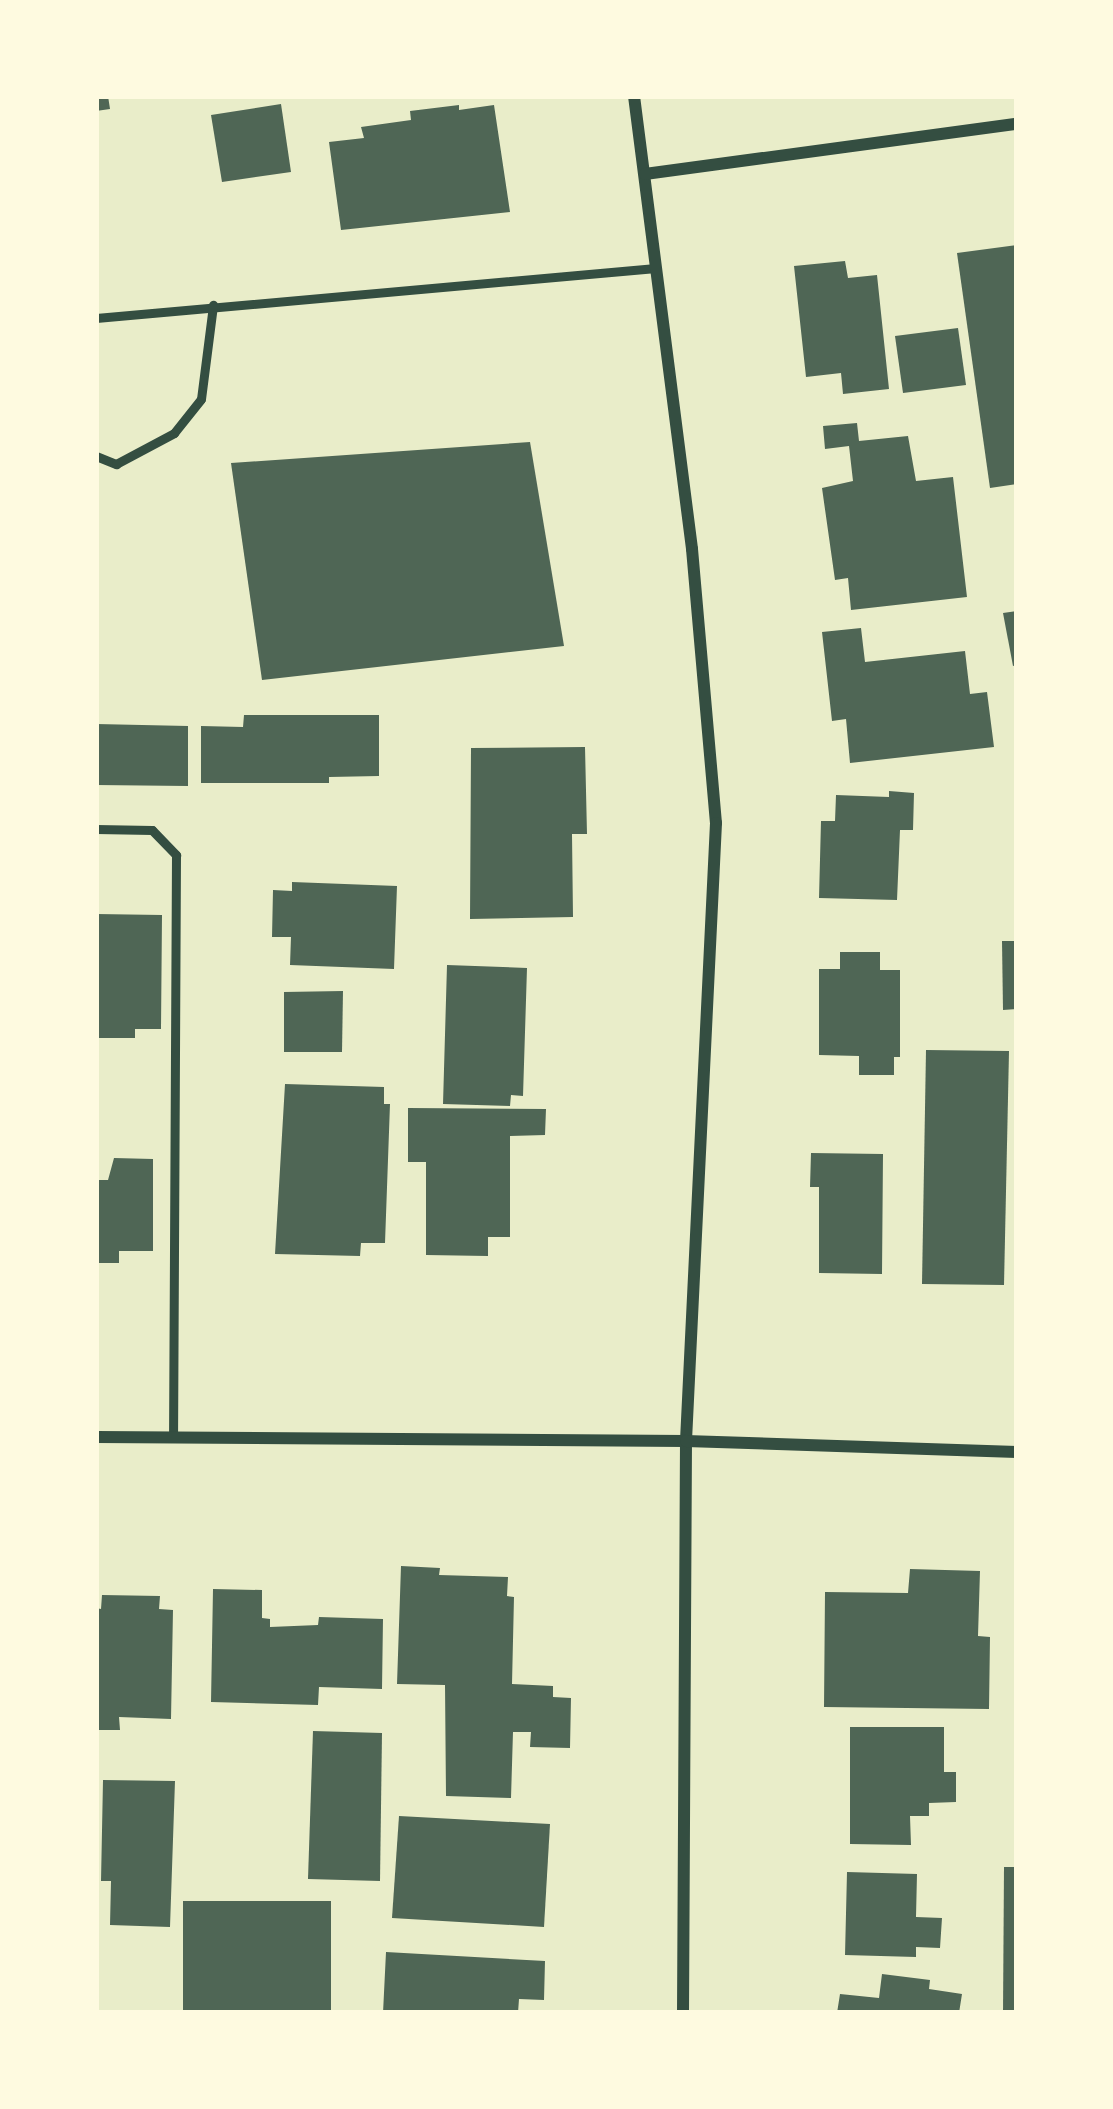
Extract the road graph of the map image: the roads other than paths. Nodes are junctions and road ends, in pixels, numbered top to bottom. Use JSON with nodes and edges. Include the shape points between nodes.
{"nodes":[{"id":1,"x":634,"y":96,"type":"edge"},
{"id":2,"x":1017,"y":124,"type":"edge"},
{"id":3,"x":644,"y":174,"type":"junction"},
{"id":4,"x":656,"y":268,"type":"junction"},
{"id":5,"x":214,"y":305,"type":"junction"},
{"id":6,"x":96,"y":318,"type":"edge"},
{"id":7,"x":96,"y":456,"type":"edge"},
{"id":8,"x":96,"y":829,"type":"edge"},
{"id":9,"x":96,"y":1437,"type":"edge"},
{"id":10,"x":173,"y":1438,"type":"junction"},
{"id":11,"x":686,"y":1441,"type":"junction"},
{"id":12,"x":1017,"y":1452,"type":"edge"},
{"id":13,"x":683,"y":2013,"type":"edge"}],
"edges":[{"from":1,"to":3,"type":"street"},
{"from":2,"to":3,"type":"street"},
{"from":3,"to":4,"type":"street"},
{"from":4,"to":5,"type":"lane"},
{"from":4,"to":11,"type":"street","via":[[716,823]]},
{"from":5,"to":6,"type":"lane"},
{"from":5,"to":7,"type":"lane","via":[[201,399],[173,433],[116,464]]},
{"from":8,"to":10,"type":"lane","via":[[152,830],[176,855]]},
{"from":9,"to":10,"type":"street"},
{"from":10,"to":11,"type":"street"},
{"from":11,"to":12,"type":"street"},
{"from":11,"to":13,"type":"street"}]}
